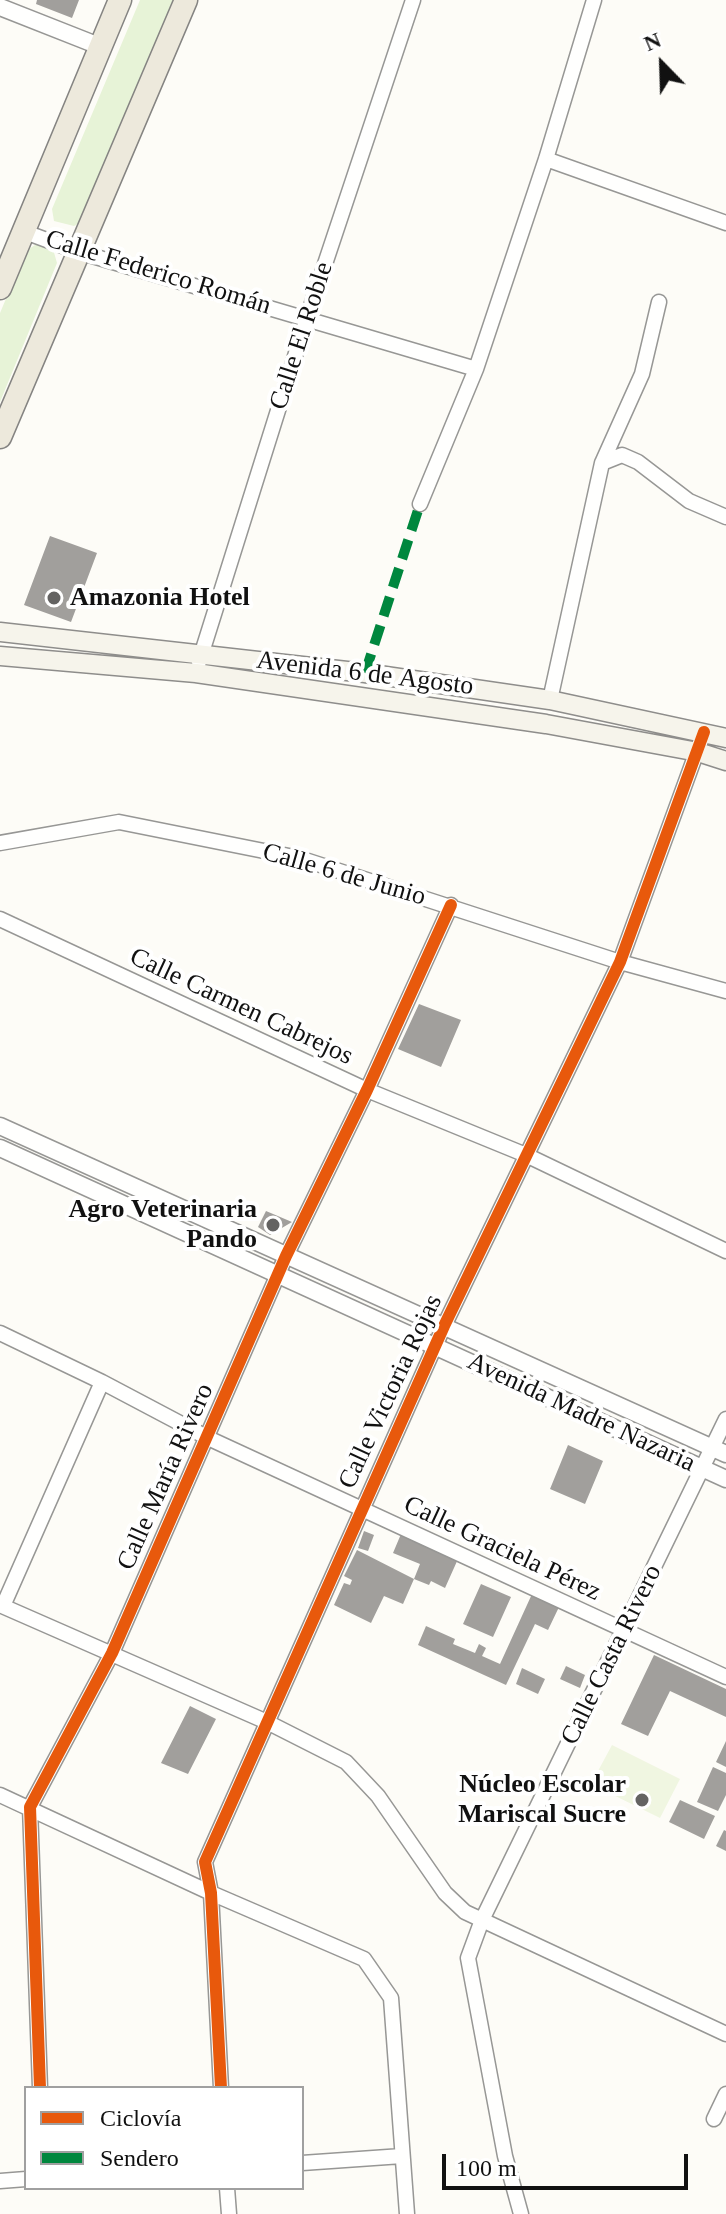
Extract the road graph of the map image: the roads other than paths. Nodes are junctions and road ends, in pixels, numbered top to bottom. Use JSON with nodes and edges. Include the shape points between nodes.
{"nodes":[{"id":1,"x":120,"y":0,"type":"edge"},
{"id":2,"x":186,"y":0,"type":"edge"},
{"id":3,"x":413,"y":0,"type":"edge"},
{"id":4,"x":594,"y":0,"type":"edge"},
{"id":5,"x":0,"y":7,"type":"edge"},
{"id":6,"x":99,"y":46,"type":"junction"},
{"id":7,"x":546,"y":159,"type":"junction"},
{"id":8,"x":726,"y":223,"type":"edge"},
{"id":9,"x":25,"y":232,"type":"junction"},
{"id":10,"x":79,"y":252,"type":"junction"},
{"id":11,"x":0,"y":288,"type":"edge"},
{"id":12,"x":659,"y":302,"type":"dead end"},
{"id":13,"x":307,"y":318,"type":"junction"},
{"id":14,"x":476,"y":369,"type":"junction"},
{"id":15,"x":0,"y":437,"type":"edge"},
{"id":16,"x":602,"y":463,"type":"junction"},
{"id":17,"x":420,"y":504,"type":"dead end"},
{"id":18,"x":726,"y":517,"type":"edge"},
{"id":19,"x":0,"y":632,"type":"edge"},
{"id":20,"x":202,"y":654,"type":"junction"},
{"id":21,"x":0,"y":656,"type":"edge"},
{"id":22,"x":196,"y":673,"type":"junction"},
{"id":23,"x":550,"y":700,"type":"junction"},
{"id":24,"x":704,"y":732,"type":"junction"},
{"id":25,"x":726,"y":738,"type":"edge"},
{"id":26,"x":698,"y":752,"type":"junction"},
{"id":27,"x":726,"y":761,"type":"edge"},
{"id":28,"x":0,"y":843,"type":"edge"},
{"id":29,"x":451,"y":905,"type":"junction"},
{"id":30,"x":0,"y":919,"type":"edge"},
{"id":31,"x":620,"y":962,"type":"junction"},
{"id":32,"x":726,"y":991,"type":"edge"},
{"id":33,"x":367,"y":1090,"type":"junction"},
{"id":34,"x":0,"y":1126,"type":"edge"},
{"id":35,"x":0,"y":1148,"type":"edge"},
{"id":36,"x":526,"y":1155,"type":"junction"},
{"id":37,"x":726,"y":1251,"type":"edge"},
{"id":38,"x":286,"y":1256,"type":"junction"},
{"id":39,"x":278,"y":1274,"type":"junction"},
{"id":40,"x":444,"y":1326,"type":"junction"},
{"id":41,"x":0,"y":1333,"type":"edge"},
{"id":42,"x":435,"y":1346,"type":"junction"},
{"id":43,"x":102,"y":1382,"type":"junction"},
{"id":44,"x":726,"y":1419,"type":"edge"},
{"id":45,"x":208,"y":1438,"type":"junction"},
{"id":46,"x":719,"y":1451,"type":"edge"},
{"id":47,"x":702,"y":1468,"type":"junction"},
{"id":48,"x":726,"y":1479,"type":"edge"},
{"id":49,"x":362,"y":1507,"type":"junction"},
{"id":50,"x":2,"y":1605,"type":"edge"},
{"id":51,"x":625,"y":1631,"type":"junction"},
{"id":52,"x":112,"y":1653,"type":"junction"},
{"id":53,"x":726,"y":1677,"type":"edge"},
{"id":54,"x":267,"y":1722,"type":"junction"},
{"id":55,"x":0,"y":1795,"type":"edge"},
{"id":56,"x":30,"y":1807,"type":"junction"},
{"id":57,"x":211,"y":1893,"type":"junction"},
{"id":58,"x":482,"y":1920,"type":"junction"},
{"id":59,"x":726,"y":2034,"type":"edge"},
{"id":60,"x":40,"y":2086,"type":"edge"},
{"id":61,"x":221,"y":2086,"type":"edge"},
{"id":62,"x":726,"y":2094,"type":"edge"},
{"id":63,"x":714,"y":2119,"type":"dead end"},
{"id":64,"x":402,"y":2156,"type":"junction"},
{"id":65,"x":304,"y":2163,"type":"edge"},
{"id":66,"x":24,"y":2179,"type":"edge"},
{"id":67,"x":0,"y":2181,"type":"edge"},
{"id":68,"x":227,"y":2190,"type":"edge"},
{"id":69,"x":229,"y":2214,"type":"edge"},
{"id":70,"x":407,"y":2214,"type":"edge"},
{"id":71,"x":521,"y":2214,"type":"edge"}],
"edges":[{"from":1,"to":6,"type":"main road"},
{"from":2,"to":10,"type":"main road"},
{"from":3,"to":13,"type":"street","name":"Calle El Roble"},
{"from":4,"to":7,"type":"street"},
{"from":5,"to":6,"type":"street"},
{"from":6,"to":9,"type":"main road"},
{"from":7,"to":8,"type":"street"},
{"from":7,"to":14,"type":"street"},
{"from":9,"to":10,"type":"street","name":"Calle Federico Román"},
{"from":9,"to":11,"type":"main road"},
{"from":10,"to":13,"type":"street","name":"Calle Federico Román"},
{"from":10,"to":15,"type":"main road"},
{"from":12,"to":16,"type":"street","via":[[642,374]]},
{"from":13,"to":14,"type":"street","name":"Calle Federico Román"},
{"from":13,"to":20,"type":"street","name":"Calle El Roble"},
{"from":14,"to":17,"type":"street"},
{"from":16,"to":18,"type":"street","via":[[622,455],[689,501]]},
{"from":16,"to":23,"type":"street"},
{"from":19,"to":20,"type":"main road","name":"Avenida 6 de Agosto"},
{"from":20,"to":22,"type":"street","name":"Calle El Roble"},
{"from":20,"to":23,"type":"main road","name":"Avenida 6 de Agosto"},
{"from":21,"to":22,"type":"main road","name":"Avenida 6 de Agosto"},
{"from":22,"to":26,"type":"main road","name":"Avenida 6 de Agosto","via":[[546,724]]},
{"from":23,"to":24,"type":"main road","name":"Avenida 6 de Agosto"},
{"from":24,"to":25,"type":"main road","name":"Avenida 6 de Agosto"},
{"from":24,"to":26,"type":"street","name":"Calle Victoria Rojas"},
{"from":26,"to":27,"type":"main road","name":"Avenida 6 de Agosto"},
{"from":26,"to":31,"type":"street","name":"Calle Victoria Rojas"},
{"from":28,"to":29,"type":"street","name":"Calle 6 de Junio","via":[[119,822],[299,858]]},
{"from":29,"to":31,"type":"street","name":"Calle 6 de Junio"},
{"from":29,"to":33,"type":"street","name":"Calle María Rivero"},
{"from":30,"to":33,"type":"street","name":"Calle Carmen Cabrejos"},
{"from":31,"to":32,"type":"street","name":"Calle 6 de Junio"},
{"from":31,"to":36,"type":"street","name":"Calle Victoria Rojas"},
{"from":33,"to":36,"type":"street","name":"Calle Carmen Cabrejos"},
{"from":33,"to":38,"type":"street","name":"Calle María Rivero"},
{"from":34,"to":38,"type":"street","name":"Avenida Madre Nazaria"},
{"from":35,"to":39,"type":"street","name":"Avenida Madre Nazaria"},
{"from":36,"to":37,"type":"street","name":"Calle Carmen Cabrejos"},
{"from":36,"to":40,"type":"street","name":"Calle Victoria Rojas"},
{"from":38,"to":39,"type":"street","name":"Calle María Rivero"},
{"from":38,"to":40,"type":"street","name":"Avenida Madre Nazaria"},
{"from":39,"to":42,"type":"street","name":"Avenida Madre Nazaria"},
{"from":39,"to":45,"type":"street","name":"Calle María Rivero"},
{"from":40,"to":42,"type":"street","name":"Calle Victoria Rojas"},
{"from":40,"to":46,"type":"street","name":"Avenida Madre Nazaria"},
{"from":41,"to":43,"type":"street","name":"Calle Graciela Pérez"},
{"from":42,"to":47,"type":"street","name":"Avenida Madre Nazaria"},
{"from":42,"to":49,"type":"street","name":"Calle Victoria Rojas"},
{"from":43,"to":45,"type":"street","name":"Calle Graciela Pérez"},
{"from":43,"to":50,"type":"street"},
{"from":44,"to":46,"type":"street","name":"Calle Casta Rivero"},
{"from":45,"to":49,"type":"street","name":"Calle Graciela Pérez"},
{"from":45,"to":52,"type":"street","name":"Calle María Rivero"},
{"from":46,"to":47,"type":"street","name":"Calle Casta Rivero"},
{"from":47,"to":48,"type":"street","name":"Avenida Madre Nazaria"},
{"from":47,"to":51,"type":"street","name":"Calle Casta Rivero"},
{"from":49,"to":51,"type":"street","name":"Calle Graciela Pérez"},
{"from":49,"to":54,"type":"street","name":"Calle Victoria Rojas"},
{"from":50,"to":52,"type":"street"},
{"from":51,"to":53,"type":"street","name":"Calle Graciela Pérez"},
{"from":51,"to":58,"type":"street","name":"Calle Casta Rivero"},
{"from":52,"to":54,"type":"street"},
{"from":52,"to":56,"type":"street","name":"Calle María Rivero"},
{"from":54,"to":57,"type":"street","name":"Calle Victoria Rojas","via":[[205,1862]]},
{"from":54,"to":58,"type":"street","via":[[346,1762],[378,1796],[445,1893]]},
{"from":55,"to":56,"type":"street"},
{"from":56,"to":57,"type":"street"},
{"from":56,"to":60,"type":"street"},
{"from":57,"to":61,"type":"street","name":"Calle Victoria Rojas"},
{"from":57,"to":64,"type":"street","via":[[364,1959],[391,1998]]},
{"from":58,"to":59,"type":"street"},
{"from":58,"to":71,"type":"street","name":"Calle Casta Rivero","via":[[468,1958]]},
{"from":62,"to":63,"type":"street"},
{"from":64,"to":65,"type":"street"},
{"from":64,"to":70,"type":"street"},
{"from":66,"to":67,"type":"street"},
{"from":68,"to":69,"type":"street"}]}
